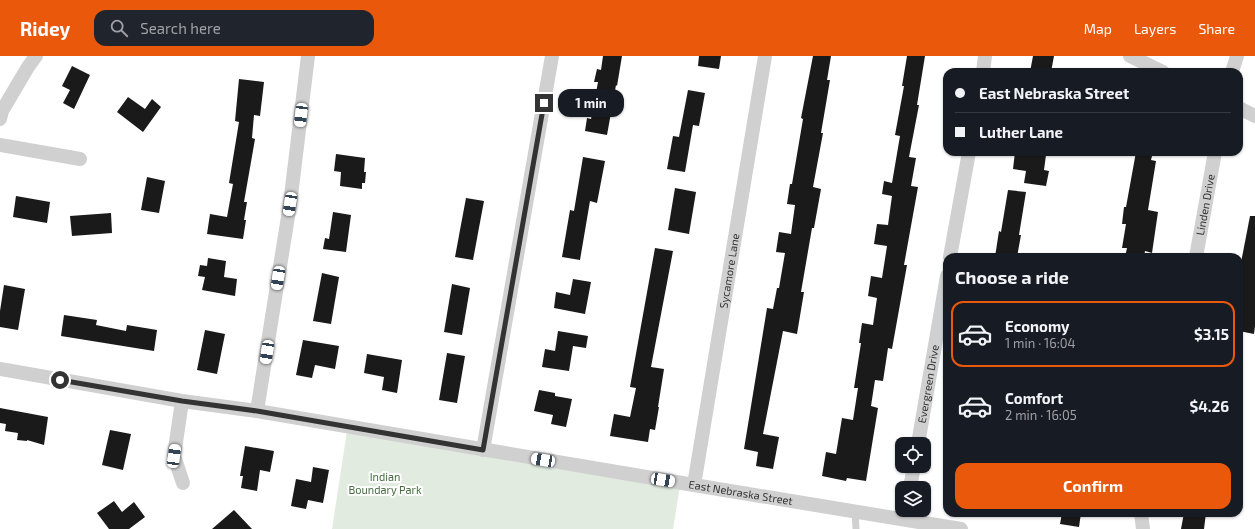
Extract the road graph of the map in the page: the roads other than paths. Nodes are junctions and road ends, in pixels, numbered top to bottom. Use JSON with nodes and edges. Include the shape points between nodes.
{"nodes":[{"id":1,"x":36,"y":56,"type":"edge"},
{"id":2,"x":308,"y":56,"type":"edge"},
{"id":3,"x":552,"y":56,"type":"edge"},
{"id":4,"x":765,"y":56,"type":"edge"},
{"id":5,"x":985,"y":56,"type":"edge"},
{"id":6,"x":1130,"y":56,"type":"edge"},
{"id":7,"x":1237,"y":56,"type":"edge"},
{"id":8,"x":984,"y":68,"type":"edge"},
{"id":9,"x":1156,"y":68,"type":"edge"},
{"id":10,"x":1233,"y":68,"type":"edge"},
{"id":11,"x":1243,"y":110,"type":"edge"},
{"id":12,"x":1255,"y":116,"type":"edge"},
{"id":13,"x":0,"y":119,"type":"edge"},
{"id":14,"x":0,"y":145,"type":"edge"},
{"id":15,"x":968,"y":156,"type":"edge"},
{"id":16,"x":1214,"y":156,"type":"edge"},
{"id":17,"x":80,"y":159,"type":"dead end"},
{"id":18,"x":951,"y":253,"type":"edge"},
{"id":19,"x":1197,"y":253,"type":"edge"},
{"id":20,"x":943,"y":299,"type":"edge"},
{"id":21,"x":0,"y":369,"type":"edge"},
{"id":22,"x":182,"y":401,"type":"junction"},
{"id":23,"x":257,"y":411,"type":"junction"},
{"id":24,"x":919,"y":437,"type":"edge"},
{"id":25,"x":483,"y":450,"type":"junction"},
{"id":26,"x":183,"y":484,"type":"dead end"},
{"id":27,"x":694,"y":485,"type":"junction"},
{"id":28,"x":855,"y":511,"type":"junction"},
{"id":29,"x":895,"y":513,"type":"edge"},
{"id":30,"x":916,"y":517,"type":"edge"},
{"id":31,"x":1142,"y":517,"type":"edge"},
{"id":32,"x":856,"y":529,"type":"edge"},
{"id":33,"x":961,"y":529,"type":"edge"},
{"id":34,"x":1143,"y":529,"type":"edge"}],
"edges":[{"from":1,"to":13,"type":"street","via":[[2,111]]},
{"from":2,"to":23,"type":"street","via":[[290,204]]},
{"from":3,"to":25,"type":"street"},
{"from":4,"to":27,"type":"street","name":"Sycamore Lane"},
{"from":5,"to":8,"type":"street"},
{"from":6,"to":9,"type":"street"},
{"from":7,"to":10,"type":"street"},
{"from":11,"to":12,"type":"street"},
{"from":14,"to":17,"type":"street"},
{"from":15,"to":18,"type":"street"},
{"from":16,"to":19,"type":"street","name":"Linden Drive"},
{"from":20,"to":24,"type":"street","name":"Evergreen Drive"},
{"from":21,"to":22,"type":"street","name":"East Nebraska Street"},
{"from":22,"to":23,"type":"street","name":"East Nebraska Street"},
{"from":22,"to":26,"type":"street","via":[[174,456]]},
{"from":23,"to":25,"type":"street","name":"East Nebraska Street"},
{"from":25,"to":27,"type":"street","name":"East Nebraska Street"},
{"from":27,"to":28,"type":"street","name":"East Nebraska Street"},
{"from":28,"to":29,"type":"street","name":"East Nebraska Street"},
{"from":28,"to":32,"type":"lane"},
{"from":30,"to":33,"type":"street","name":"East Nebraska Street"},
{"from":31,"to":34,"type":"street"}]}
